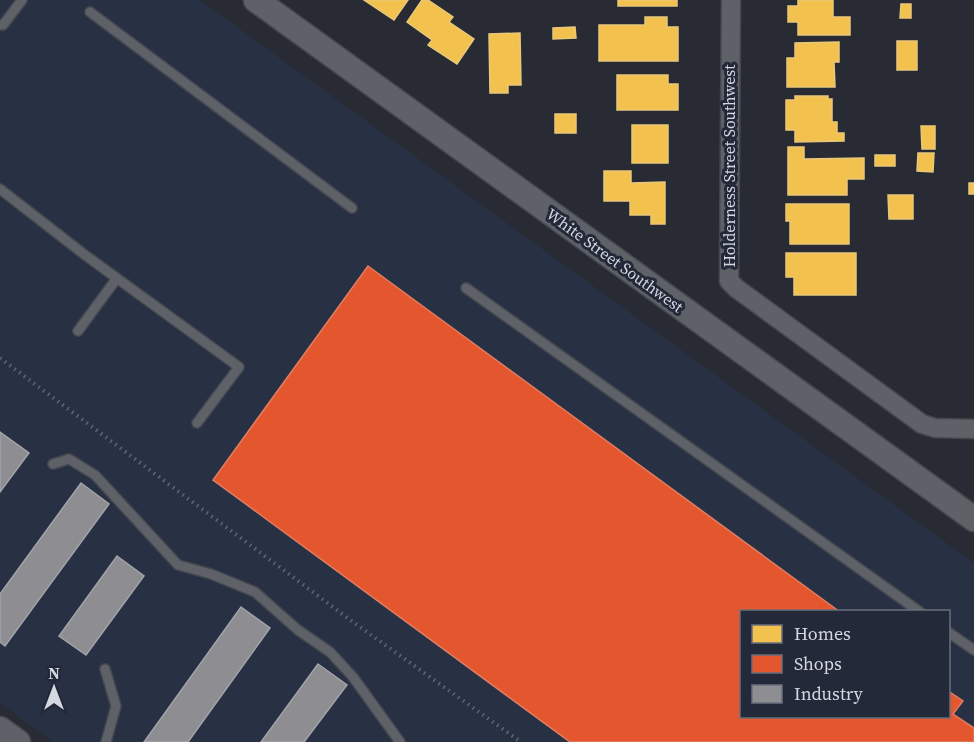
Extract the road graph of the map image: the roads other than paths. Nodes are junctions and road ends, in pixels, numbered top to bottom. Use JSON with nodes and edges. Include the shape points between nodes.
{"nodes":[{"id":1,"x":22,"y":0,"type":"edge"},
{"id":2,"x":256,"y":0,"type":"edge"},
{"id":3,"x":730,"y":0,"type":"edge"},
{"id":4,"x":90,"y":12,"type":"dead end"},
{"id":5,"x":0,"y":25,"type":"edge"},
{"id":6,"x":0,"y":189,"type":"edge"},
{"id":7,"x":352,"y":208,"type":"dead end"},
{"id":8,"x":117,"y":278,"type":"junction"},
{"id":9,"x":466,"y":288,"type":"dead end"},
{"id":10,"x":78,"y":331,"type":"dead end"},
{"id":11,"x":197,"y":423,"type":"dead end"},
{"id":12,"x":974,"y":429,"type":"edge"},
{"id":13,"x":53,"y":464,"type":"dead end"},
{"id":14,"x":974,"y":519,"type":"edge"},
{"id":15,"x":917,"y":610,"type":"edge"},
{"id":16,"x":950,"y":633,"type":"edge"},
{"id":17,"x":974,"y":650,"type":"edge"},
{"id":18,"x":105,"y":669,"type":"dead end"},
{"id":19,"x":106,"y":742,"type":"edge"},
{"id":20,"x":400,"y":742,"type":"edge"}],
"edges":[{"from":1,"to":5,"type":"lane"},
{"from":2,"to":14,"type":"street","name":"White Street Southwest"},
{"from":3,"to":12,"type":"street","name":"Holderness Street Southwest","via":[[729,281],[921,424]]},
{"from":4,"to":7,"type":"lane"},
{"from":6,"to":8,"type":"lane"},
{"from":8,"to":10,"type":"lane"},
{"from":8,"to":11,"type":"lane","via":[[239,367]]},
{"from":9,"to":15,"type":"lane"},
{"from":13,"to":20,"type":"lane","via":[[69,459],[95,475],[178,566],[255,592],[330,652]]},
{"from":16,"to":17,"type":"lane"},
{"from":18,"to":19,"type":"lane","via":[[116,706]]}]}
